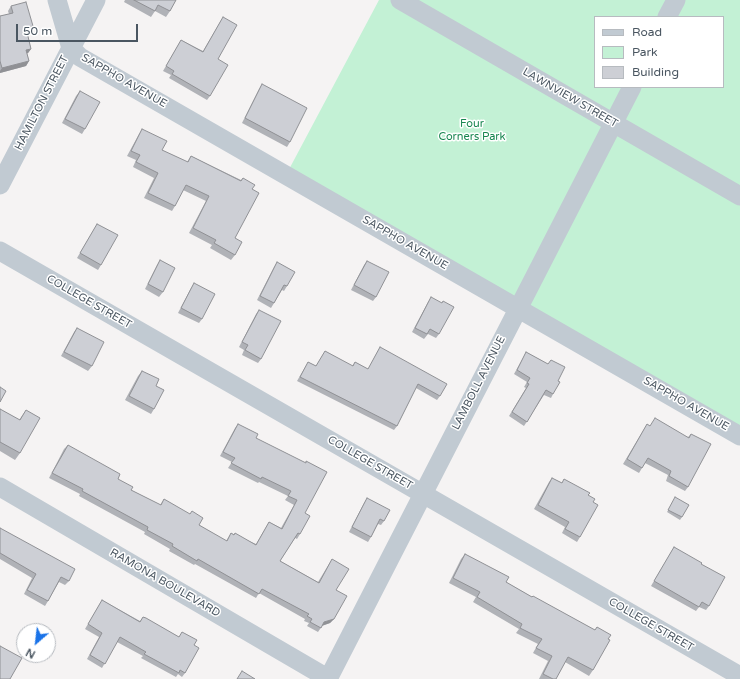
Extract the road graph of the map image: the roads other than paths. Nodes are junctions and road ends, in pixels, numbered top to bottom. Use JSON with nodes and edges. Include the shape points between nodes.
{"nodes":[{"id":1,"x":57,"y":0,"type":"edge"},
{"id":2,"x":96,"y":0,"type":"edge"},
{"id":3,"x":400,"y":0,"type":"edge"},
{"id":4,"x":676,"y":0,"type":"edge"},
{"id":5,"x":668,"y":16,"type":"edge"},
{"id":6,"x":71,"y":48,"type":"junction"},
{"id":7,"x":631,"y":88,"type":"edge"},
{"id":8,"x":613,"y":123,"type":"junction"},
{"id":9,"x":0,"y":185,"type":"edge"},
{"id":10,"x":740,"y":196,"type":"edge"},
{"id":11,"x":0,"y":251,"type":"edge"},
{"id":12,"x":518,"y":307,"type":"junction"},
{"id":13,"x":740,"y":436,"type":"edge"},
{"id":14,"x":0,"y":487,"type":"edge"},
{"id":15,"x":423,"y":493,"type":"junction"},
{"id":16,"x":740,"y":676,"type":"edge"},
{"id":17,"x":328,"y":679,"type":"edge"}],
"edges":[{"from":1,"to":6,"type":"street"},
{"from":2,"to":6,"type":"street","name":"HAMILTON STREET"},
{"from":3,"to":8,"type":"street","name":"LAWNVIEW STREET"},
{"from":4,"to":5,"type":"street"},
{"from":6,"to":9,"type":"street","name":"HAMILTON STREET"},
{"from":6,"to":12,"type":"street","name":"SAPPHO AVENUE","via":[[80,57]]},
{"from":7,"to":8,"type":"street","name":"LAMBOLL AVENUE"},
{"from":8,"to":10,"type":"street","name":"LAWNVIEW STREET"},
{"from":8,"to":12,"type":"street","name":"LAMBOLL AVENUE"},
{"from":11,"to":15,"type":"street","name":"COLLEGE STREET"},
{"from":12,"to":13,"type":"street","name":"SAPPHO AVENUE"},
{"from":12,"to":15,"type":"street","name":"LAMBOLL AVENUE"},
{"from":14,"to":17,"type":"street","name":"RAMONA BOULEVARD"},
{"from":15,"to":16,"type":"street","name":"COLLEGE STREET"},
{"from":15,"to":17,"type":"street","name":"LAMBOLL AVENUE"}]}
